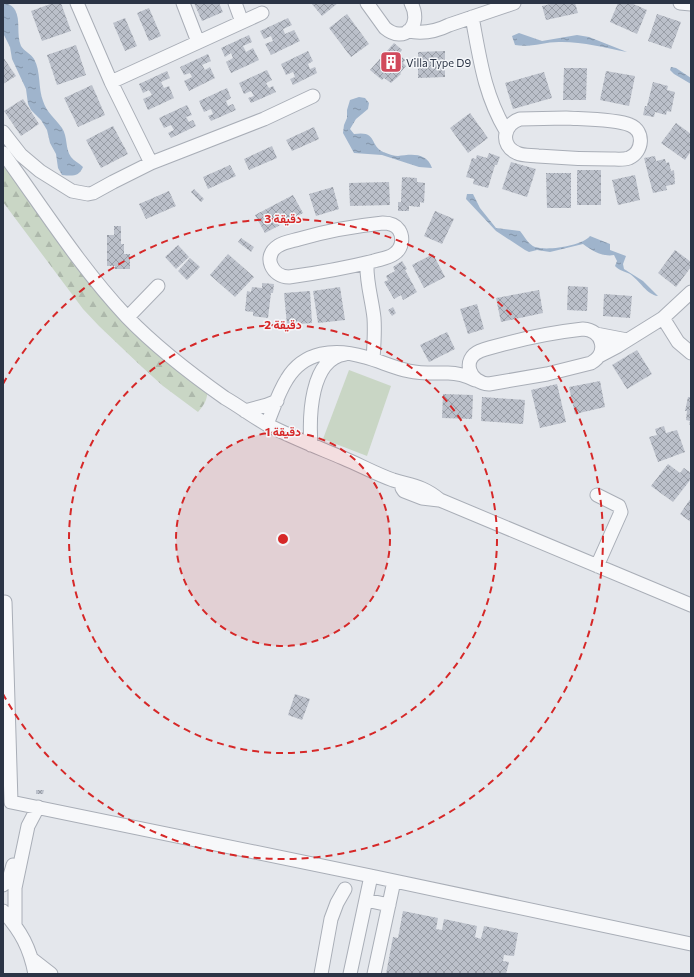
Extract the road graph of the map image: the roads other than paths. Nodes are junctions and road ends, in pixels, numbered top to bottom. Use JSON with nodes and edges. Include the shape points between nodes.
{"nodes":[{"id":1,"x":77,"y":3,"type":"edge"},
{"id":2,"x":183,"y":3,"type":"edge"},
{"id":3,"x":235,"y":3,"type":"edge"},
{"id":4,"x":367,"y":3,"type":"edge"},
{"id":5,"x":411,"y":3,"type":"edge"},
{"id":6,"x":514,"y":3,"type":"edge"},
{"id":7,"x":680,"y":3,"type":"edge"},
{"id":8,"x":691,"y":4,"type":"edge"},
{"id":9,"x":262,"y":13,"type":"dead end"},
{"id":10,"x":472,"y":17,"type":"junction"},
{"id":11,"x":416,"y":18,"type":"junction"},
{"id":12,"x":242,"y":22,"type":"junction"},
{"id":13,"x":449,"y":25,"type":"junction"},
{"id":14,"x":408,"y":31,"type":"junction"},
{"id":15,"x":198,"y":42,"type":"junction"},
{"id":16,"x":111,"y":82,"type":"junction"},
{"id":17,"x":313,"y":96,"type":"dead end"},
{"id":18,"x":506,"y":131,"type":"junction"},
{"id":19,"x":3,"y":132,"type":"edge"},
{"id":20,"x":3,"y":153,"type":"edge"},
{"id":21,"x":151,"y":163,"type":"junction"},
{"id":22,"x":367,"y":262,"type":"junction"},
{"id":23,"x":352,"y":266,"type":"junction"},
{"id":24,"x":158,"y":286,"type":"dead end"},
{"id":25,"x":368,"y":287,"type":"junction"},
{"id":26,"x":691,"y":292,"type":"edge"},
{"id":27,"x":686,"y":298,"type":"edge"},
{"id":28,"x":128,"y":317,"type":"junction"},
{"id":29,"x":662,"y":318,"type":"junction"},
{"id":30,"x":596,"y":334,"type":"junction"},
{"id":31,"x":627,"y":340,"type":"junction"},
{"id":32,"x":349,"y":353,"type":"junction"},
{"id":33,"x":691,"y":353,"type":"edge"},
{"id":34,"x":313,"y":356,"type":"junction"},
{"id":35,"x":598,"y":356,"type":"junction"},
{"id":36,"x":373,"y":359,"type":"junction"},
{"id":37,"x":470,"y":362,"type":"junction"},
{"id":38,"x":323,"y":367,"type":"junction"},
{"id":39,"x":449,"y":373,"type":"junction"},
{"id":40,"x":475,"y":380,"type":"junction"},
{"id":41,"x":277,"y":401,"type":"junction"},
{"id":42,"x":245,"y":411,"type":"junction"},
{"id":43,"x":267,"y":424,"type":"junction"},
{"id":44,"x":311,"y":445,"type":"junction"},
{"id":45,"x":597,"y":495,"type":"dead end"},
{"id":46,"x":597,"y":566,"type":"junction"},
{"id":47,"x":5,"y":602,"type":"dead end"},
{"id":48,"x":691,"y":605,"type":"edge"},
{"id":49,"x":23,"y":804,"type":"junction"},
{"id":50,"x":38,"y":807,"type":"junction"},
{"id":51,"x":371,"y":876,"type":"junction"},
{"id":52,"x":394,"y":881,"type":"junction"},
{"id":53,"x":3,"y":885,"type":"edge"},
{"id":54,"x":345,"y":889,"type":"dead end"},
{"id":55,"x":366,"y":900,"type":"junction"},
{"id":56,"x":389,"y":904,"type":"junction"},
{"id":57,"x":3,"y":910,"type":"edge"},
{"id":58,"x":15,"y":924,"type":"junction"},
{"id":59,"x":691,"y":944,"type":"edge"},
{"id":60,"x":32,"y":960,"type":"junction"},
{"id":61,"x":35,"y":974,"type":"edge"},
{"id":62,"x":51,"y":974,"type":"edge"},
{"id":63,"x":321,"y":974,"type":"edge"},
{"id":64,"x":350,"y":974,"type":"edge"},
{"id":65,"x":374,"y":974,"type":"edge"}],
"edges":[{"from":1,"to":16,"type":"street"},
{"from":2,"to":15,"type":"street"},
{"from":3,"to":12,"type":"street"},
{"from":4,"to":14,"type":"street","via":[[388,31],[398,34]]},
{"from":5,"to":11,"type":"street"},
{"from":6,"to":10,"type":"street"},
{"from":7,"to":8,"type":"street"},
{"from":9,"to":12,"type":"street"},
{"from":10,"to":13,"type":"street"},
{"from":10,"to":18,"type":"street","via":[[487,90]]},
{"from":11,"to":13,"type":"street","via":[[428,25]]},
{"from":11,"to":14,"type":"street"},
{"from":12,"to":15,"type":"street"},
{"from":13,"to":14,"type":"street","via":[[429,32]]},
{"from":15,"to":16,"type":"street"},
{"from":16,"to":21,"type":"street"},
{"from":17,"to":21,"type":"street","via":[[264,119]]},
{"from":18,"to":18,"type":"street","via":[[508,146],[516,152],[547,157],[625,159],[638,152],[640,141],[638,132],[630,125],[566,118],[520,119],[512,123]]},
{"from":19,"to":21,"type":"street","via":[[30,164],[78,193],[93,193]]},
{"from":20,"to":28,"type":"street","via":[[95,280]]},
{"from":22,"to":23,"type":"street"},
{"from":22,"to":23,"type":"street","via":[[391,256],[399,250],[402,236],[397,227],[383,223],[312,235],[280,244],[273,250],[270,260],[276,273],[284,277]]},
{"from":22,"to":25,"type":"street"},
{"from":23,"to":25,"type":"street"},
{"from":24,"to":28,"type":"street"},
{"from":25,"to":36,"type":"street","via":[[374,319]]},
{"from":26,"to":27,"type":"street"},
{"from":27,"to":29,"type":"street"},
{"from":28,"to":42,"type":"street","via":[[182,365]]},
{"from":29,"to":31,"type":"street"},
{"from":29,"to":33,"type":"street","via":[[678,342]]},
{"from":30,"to":31,"type":"street"},
{"from":30,"to":35,"type":"street","via":[[602,348]]},
{"from":30,"to":37,"type":"street","via":[[583,329],[530,338],[480,351]]},
{"from":31,"to":35,"type":"street"},
{"from":32,"to":34,"type":"street","via":[[331,352]]},
{"from":32,"to":36,"type":"street"},
{"from":32,"to":38,"type":"street","via":[[335,357]]},
{"from":34,"to":38,"type":"street"},
{"from":34,"to":41,"type":"street","via":[[293,370]]},
{"from":35,"to":40,"type":"street","via":[[591,363],[532,377],[489,384]]},
{"from":36,"to":39,"type":"street","via":[[422,374]]},
{"from":37,"to":39,"type":"street"},
{"from":37,"to":40,"type":"street","via":[[470,371]]},
{"from":38,"to":44,"type":"street","via":[[310,415]]},
{"from":39,"to":40,"type":"street"},
{"from":41,"to":42,"type":"street"},
{"from":41,"to":43,"type":"street"},
{"from":42,"to":43,"type":"street"},
{"from":43,"to":44,"type":"street"},
{"from":44,"to":46,"type":"street","via":[[394,480],[429,491],[440,500]]},
{"from":45,"to":46,"type":"street","via":[[619,506],[621,512]]},
{"from":46,"to":48,"type":"street"},
{"from":47,"to":49,"type":"street","via":[[11,802]]},
{"from":49,"to":50,"type":"street"},
{"from":49,"to":53,"type":"street","via":[[12,871]]},
{"from":50,"to":51,"type":"street"},
{"from":50,"to":58,"type":"street","via":[[28,826],[15,888]]},
{"from":51,"to":52,"type":"street"},
{"from":51,"to":55,"type":"street"},
{"from":52,"to":56,"type":"street"},
{"from":52,"to":59,"type":"street"},
{"from":54,"to":63,"type":"street","via":[[331,918]]},
{"from":55,"to":56,"type":"street"},
{"from":55,"to":64,"type":"street"},
{"from":56,"to":65,"type":"street"},
{"from":57,"to":58,"type":"street"},
{"from":58,"to":60,"type":"street"},
{"from":60,"to":61,"type":"street"},
{"from":60,"to":62,"type":"street"}]}
